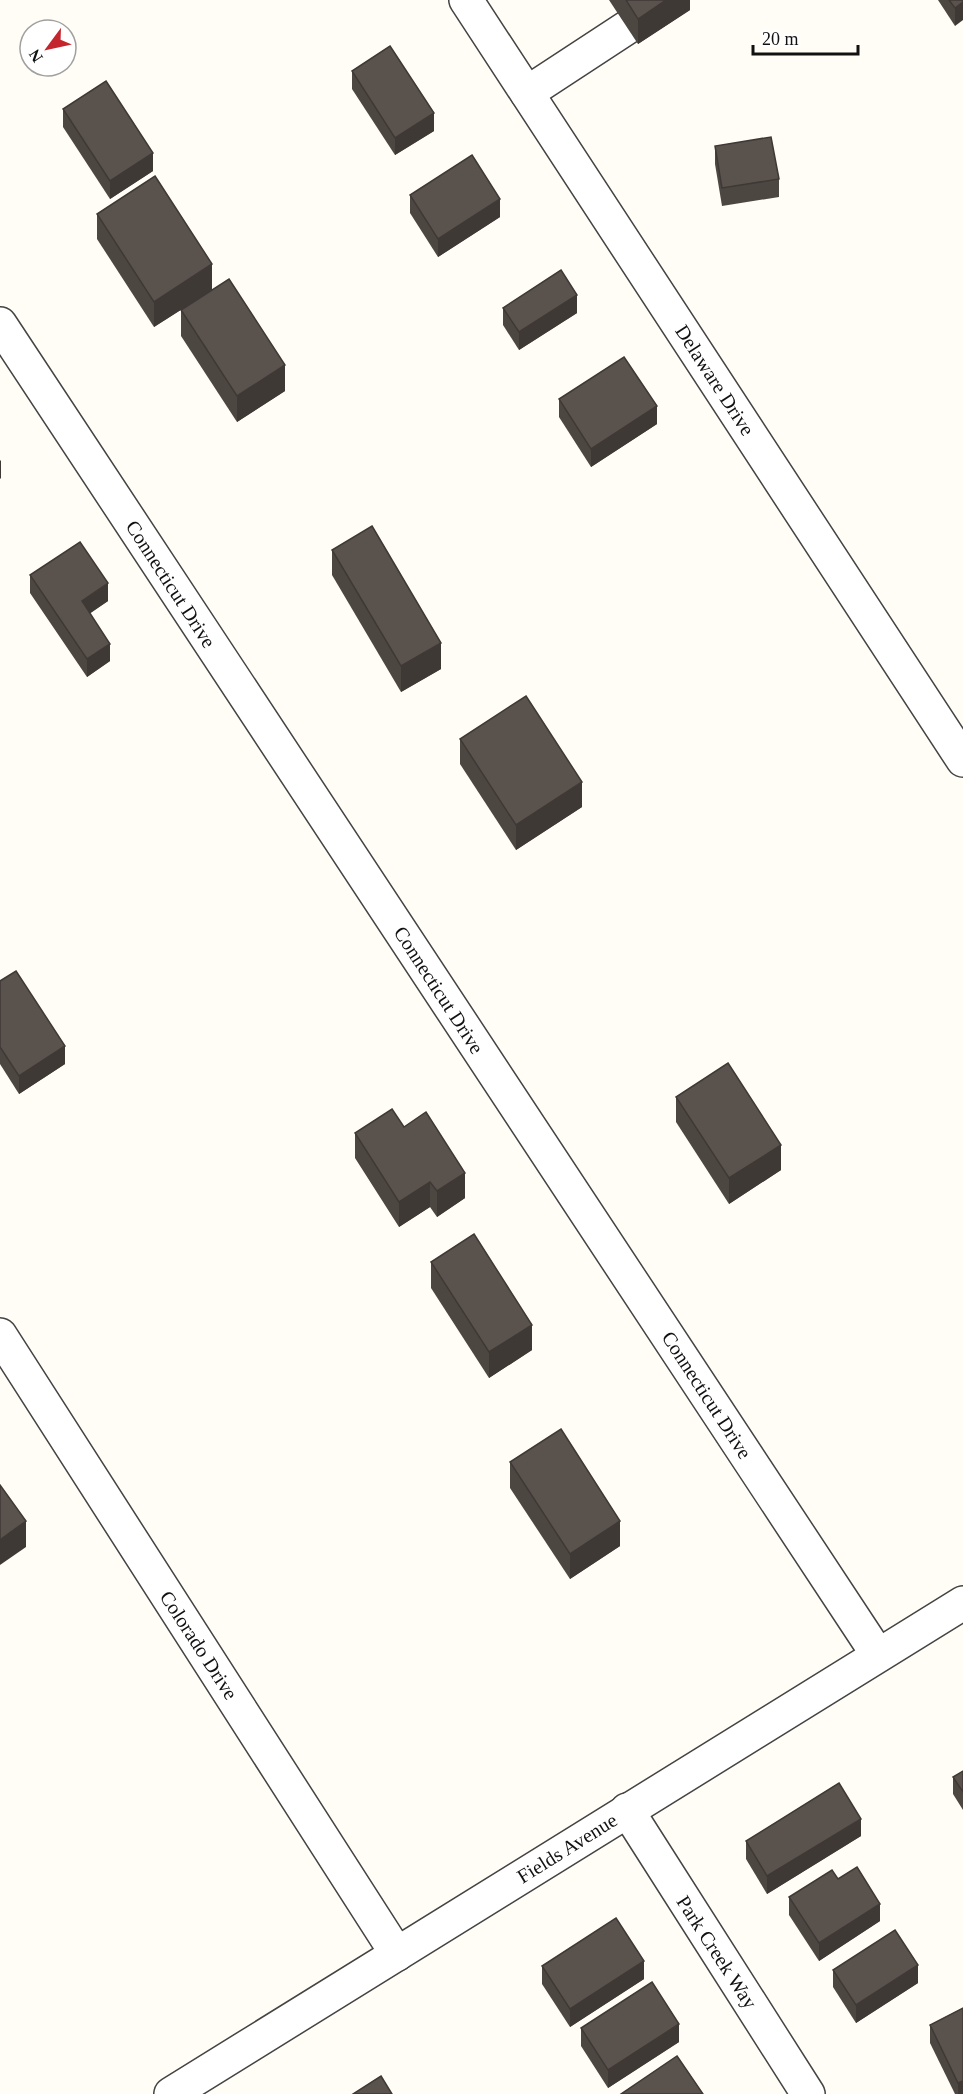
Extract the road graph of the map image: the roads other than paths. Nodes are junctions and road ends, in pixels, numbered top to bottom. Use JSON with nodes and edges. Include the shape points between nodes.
{"nodes":[{"id":1,"x":466,"y":0,"type":"edge"},
{"id":2,"x":669,"y":0,"type":"edge"},
{"id":3,"x":527,"y":93,"type":"junction"},
{"id":4,"x":0,"y":324,"type":"edge"},
{"id":5,"x":963,"y":760,"type":"edge"},
{"id":6,"x":0,"y":1335,"type":"edge"},
{"id":7,"x":963,"y":1603,"type":"edge"},
{"id":8,"x":878,"y":1655,"type":"junction"},
{"id":9,"x":627,"y":1810,"type":"junction"},
{"id":10,"x":397,"y":1954,"type":"junction"},
{"id":11,"x":171,"y":2094,"type":"edge"},
{"id":12,"x":808,"y":2094,"type":"edge"}],
"edges":[{"from":1,"to":3,"type":"street","name":"Delaware Drive"},
{"from":2,"to":3,"type":"street"},
{"from":3,"to":5,"type":"street","name":"Delaware Drive"},
{"from":4,"to":8,"type":"street","name":"Connecticut Drive"},
{"from":6,"to":10,"type":"street","name":"Colorado Drive"},
{"from":7,"to":8,"type":"street","name":"Fields Avenue"},
{"from":8,"to":9,"type":"street","name":"Fields Avenue"},
{"from":9,"to":10,"type":"street","name":"Fields Avenue"},
{"from":9,"to":12,"type":"street","name":"Park Creek Way"},
{"from":10,"to":11,"type":"street","name":"Fields Avenue"}]}
